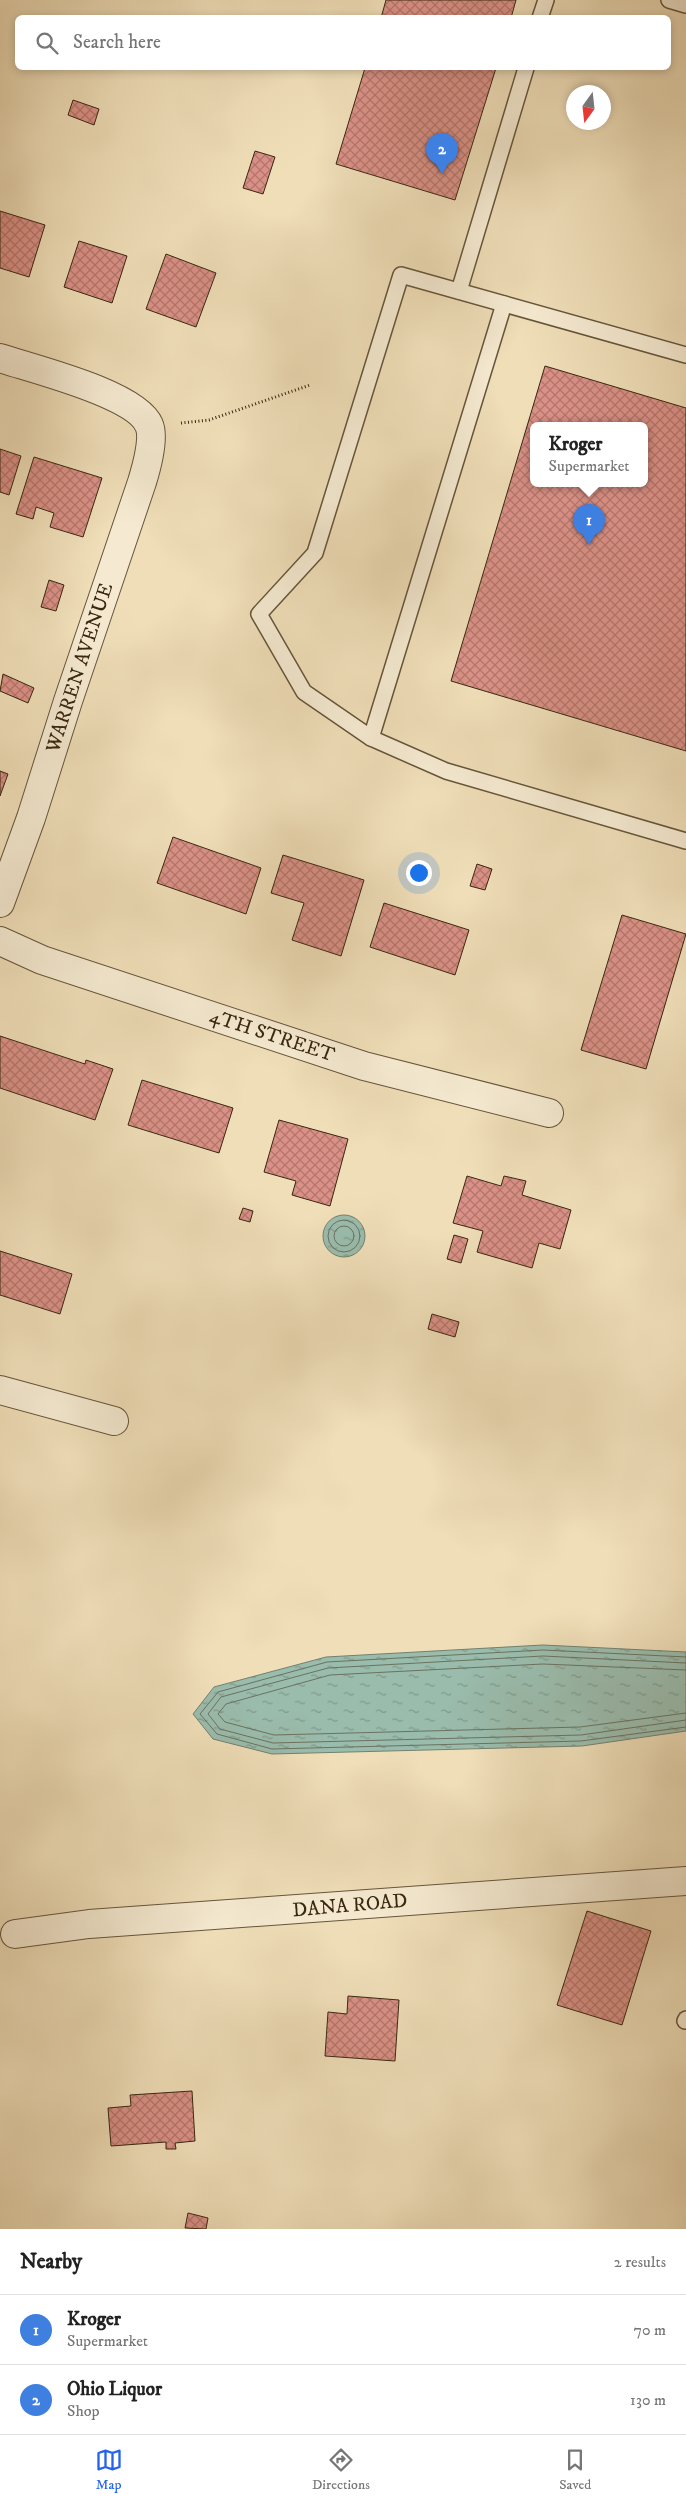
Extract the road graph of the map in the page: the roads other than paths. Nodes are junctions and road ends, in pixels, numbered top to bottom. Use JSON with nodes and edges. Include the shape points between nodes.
{"nodes":[{"id":1,"x":546,"y":0,"type":"edge"},
{"id":2,"x":669,"y":0,"type":"edge"},
{"id":3,"x":686,"y":5,"type":"edge"},
{"id":4,"x":541,"y":15,"type":"edge"},
{"id":5,"x":525,"y":70,"type":"edge"},
{"id":6,"x":459,"y":291,"type":"junction"},
{"id":7,"x":504,"y":304,"type":"junction"},
{"id":8,"x":686,"y":355,"type":"edge"},
{"id":9,"x":0,"y":358,"type":"edge"},
{"id":10,"x":370,"y":738,"type":"junction"},
{"id":11,"x":686,"y":841,"type":"edge"},
{"id":12,"x":0,"y":903,"type":"edge"},
{"id":13,"x":0,"y":941,"type":"edge"},
{"id":14,"x":549,"y":1112,"type":"dead end"},
{"id":15,"x":0,"y":1390,"type":"edge"},
{"id":16,"x":114,"y":1421,"type":"dead end"},
{"id":17,"x":686,"y":1881,"type":"edge"},
{"id":18,"x":15,"y":1934,"type":"dead end"}],
"edges":[{"from":1,"to":4,"type":"lane"},
{"from":2,"to":3,"type":"lane"},
{"from":5,"to":6,"type":"lane"},
{"from":6,"to":7,"type":"lane"},
{"from":6,"to":10,"type":"lane","via":[[402,275],[315,553],[259,614],[304,692]]},
{"from":7,"to":8,"type":"lane"},
{"from":7,"to":10,"type":"lane"},
{"from":9,"to":12,"type":"street","name":"WARREN AVENUE","via":[[101,391],[142,414],[151,429],[142,482]]},
{"from":10,"to":11,"type":"lane","via":[[446,771]]},
{"from":13,"to":14,"type":"street","name":"4TH STREET","via":[[42,960],[364,1066]]},
{"from":15,"to":16,"type":"street"},
{"from":17,"to":18,"type":"street","name":"DANA ROAD","via":[[89,1924]]}]}
